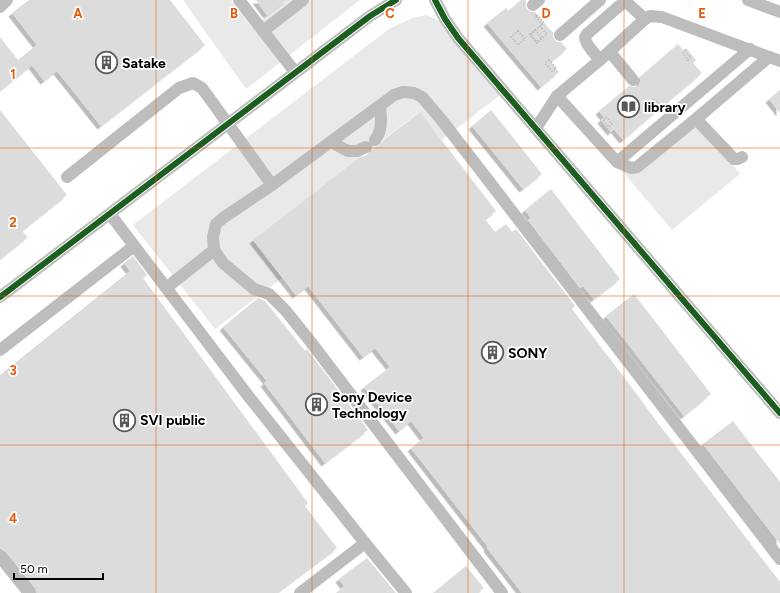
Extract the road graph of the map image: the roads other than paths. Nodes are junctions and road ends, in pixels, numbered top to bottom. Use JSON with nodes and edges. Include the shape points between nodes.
{"nodes":[{"id":1,"x":8,"y":0,"type":"edge"},
{"id":2,"x":239,"y":0,"type":"edge"},
{"id":3,"x":303,"y":0,"type":"edge"},
{"id":4,"x":396,"y":0,"type":"edge"},
{"id":5,"x":435,"y":0,"type":"edge"},
{"id":6,"x":600,"y":0,"type":"edge"},
{"id":7,"x":624,"y":0,"type":"edge"},
{"id":8,"x":748,"y":0,"type":"edge"},
{"id":9,"x":0,"y":7,"type":"edge"},
{"id":10,"x":780,"y":12,"type":"edge"},
{"id":11,"x":645,"y":19,"type":"junction"},
{"id":12,"x":263,"y":31,"type":"junction"},
{"id":13,"x":560,"y":35,"type":"dead end"},
{"id":14,"x":750,"y":49,"type":"junction"},
{"id":15,"x":605,"y":56,"type":"junction"},
{"id":16,"x":774,"y":59,"type":"edge"},
{"id":17,"x":295,"y":72,"type":"junction"},
{"id":18,"x":633,"y":80,"type":"dead end"},
{"id":19,"x":557,"y":96,"type":"junction"},
{"id":20,"x":380,"y":106,"type":"junction"},
{"id":21,"x":696,"y":119,"type":"junction"},
{"id":22,"x":228,"y":123,"type":"junction"},
{"id":23,"x":536,"y":128,"type":"junction"},
{"id":24,"x":331,"y":142,"type":"junction"},
{"id":25,"x":742,"y":157,"type":"dead end"},
{"id":26,"x":617,"y":162,"type":"junction"},
{"id":27,"x":67,"y":177,"type":"dead end"},
{"id":28,"x":272,"y":185,"type":"junction"},
{"id":29,"x":110,"y":214,"type":"junction"},
{"id":30,"x":134,"y":246,"type":"junction"},
{"id":31,"x":214,"y":250,"type":"junction"},
{"id":32,"x":166,"y":288,"type":"junction"},
{"id":33,"x":0,"y":297,"type":"edge"},
{"id":34,"x":0,"y":350,"type":"edge"},
{"id":35,"x":780,"y":412,"type":"edge"},
{"id":36,"x":365,"y":543,"type":"junction"},
{"id":37,"x":0,"y":557,"type":"edge"},
{"id":38,"x":780,"y":559,"type":"edge"},
{"id":39,"x":29,"y":593,"type":"edge"},
{"id":40,"x":300,"y":593,"type":"edge"},
{"id":41,"x":406,"y":593,"type":"edge"},
{"id":42,"x":502,"y":593,"type":"edge"}],
"edges":[{"from":1,"to":9,"type":"street"},
{"from":2,"to":12,"type":"street"},
{"from":3,"to":12,"type":"street"},
{"from":4,"to":17,"type":"street","via":[[370,16]]},
{"from":5,"to":23,"type":"street","via":[[458,38]]},
{"from":6,"to":13,"type":"street"},
{"from":7,"to":11,"type":"street"},
{"from":7,"to":15,"type":"street","via":[[585,38],[587,44]]},
{"from":8,"to":10,"type":"street"},
{"from":11,"to":14,"type":"street","via":[[650,16],[662,17]]},
{"from":11,"to":15,"type":"street"},
{"from":12,"to":17,"type":"street"},
{"from":14,"to":16,"type":"street"},
{"from":14,"to":26,"type":"street"},
{"from":15,"to":18,"type":"street"},
{"from":15,"to":19,"type":"street"},
{"from":16,"to":21,"type":"street"},
{"from":17,"to":22,"type":"street"},
{"from":19,"to":23,"type":"street"},
{"from":19,"to":26,"type":"street"},
{"from":20,"to":24,"type":"street"},
{"from":20,"to":24,"type":"street","via":[[379,135],[371,143],[357,151],[348,151]]},
{"from":20,"to":38,"type":"street","via":[[394,95],[403,92],[422,97]]},
{"from":21,"to":25,"type":"street","via":[[734,159]]},
{"from":21,"to":26,"type":"street","via":[[637,167],[631,168]]},
{"from":22,"to":27,"type":"street","via":[[202,88],[193,83],[179,88]]},
{"from":22,"to":28,"type":"street"},
{"from":22,"to":29,"type":"street"},
{"from":23,"to":35,"type":"street"},
{"from":24,"to":28,"type":"street"},
{"from":28,"to":31,"type":"street","via":[[216,224]]},
{"from":29,"to":30,"type":"street"},
{"from":29,"to":33,"type":"street"},
{"from":30,"to":32,"type":"street"},
{"from":30,"to":34,"type":"street"},
{"from":31,"to":32,"type":"street"},
{"from":31,"to":42,"type":"street","via":[[223,263],[254,289],[269,294],[286,311]]},
{"from":32,"to":36,"type":"street"},
{"from":36,"to":40,"type":"street"},
{"from":36,"to":41,"type":"street"},
{"from":37,"to":39,"type":"street"}]}
